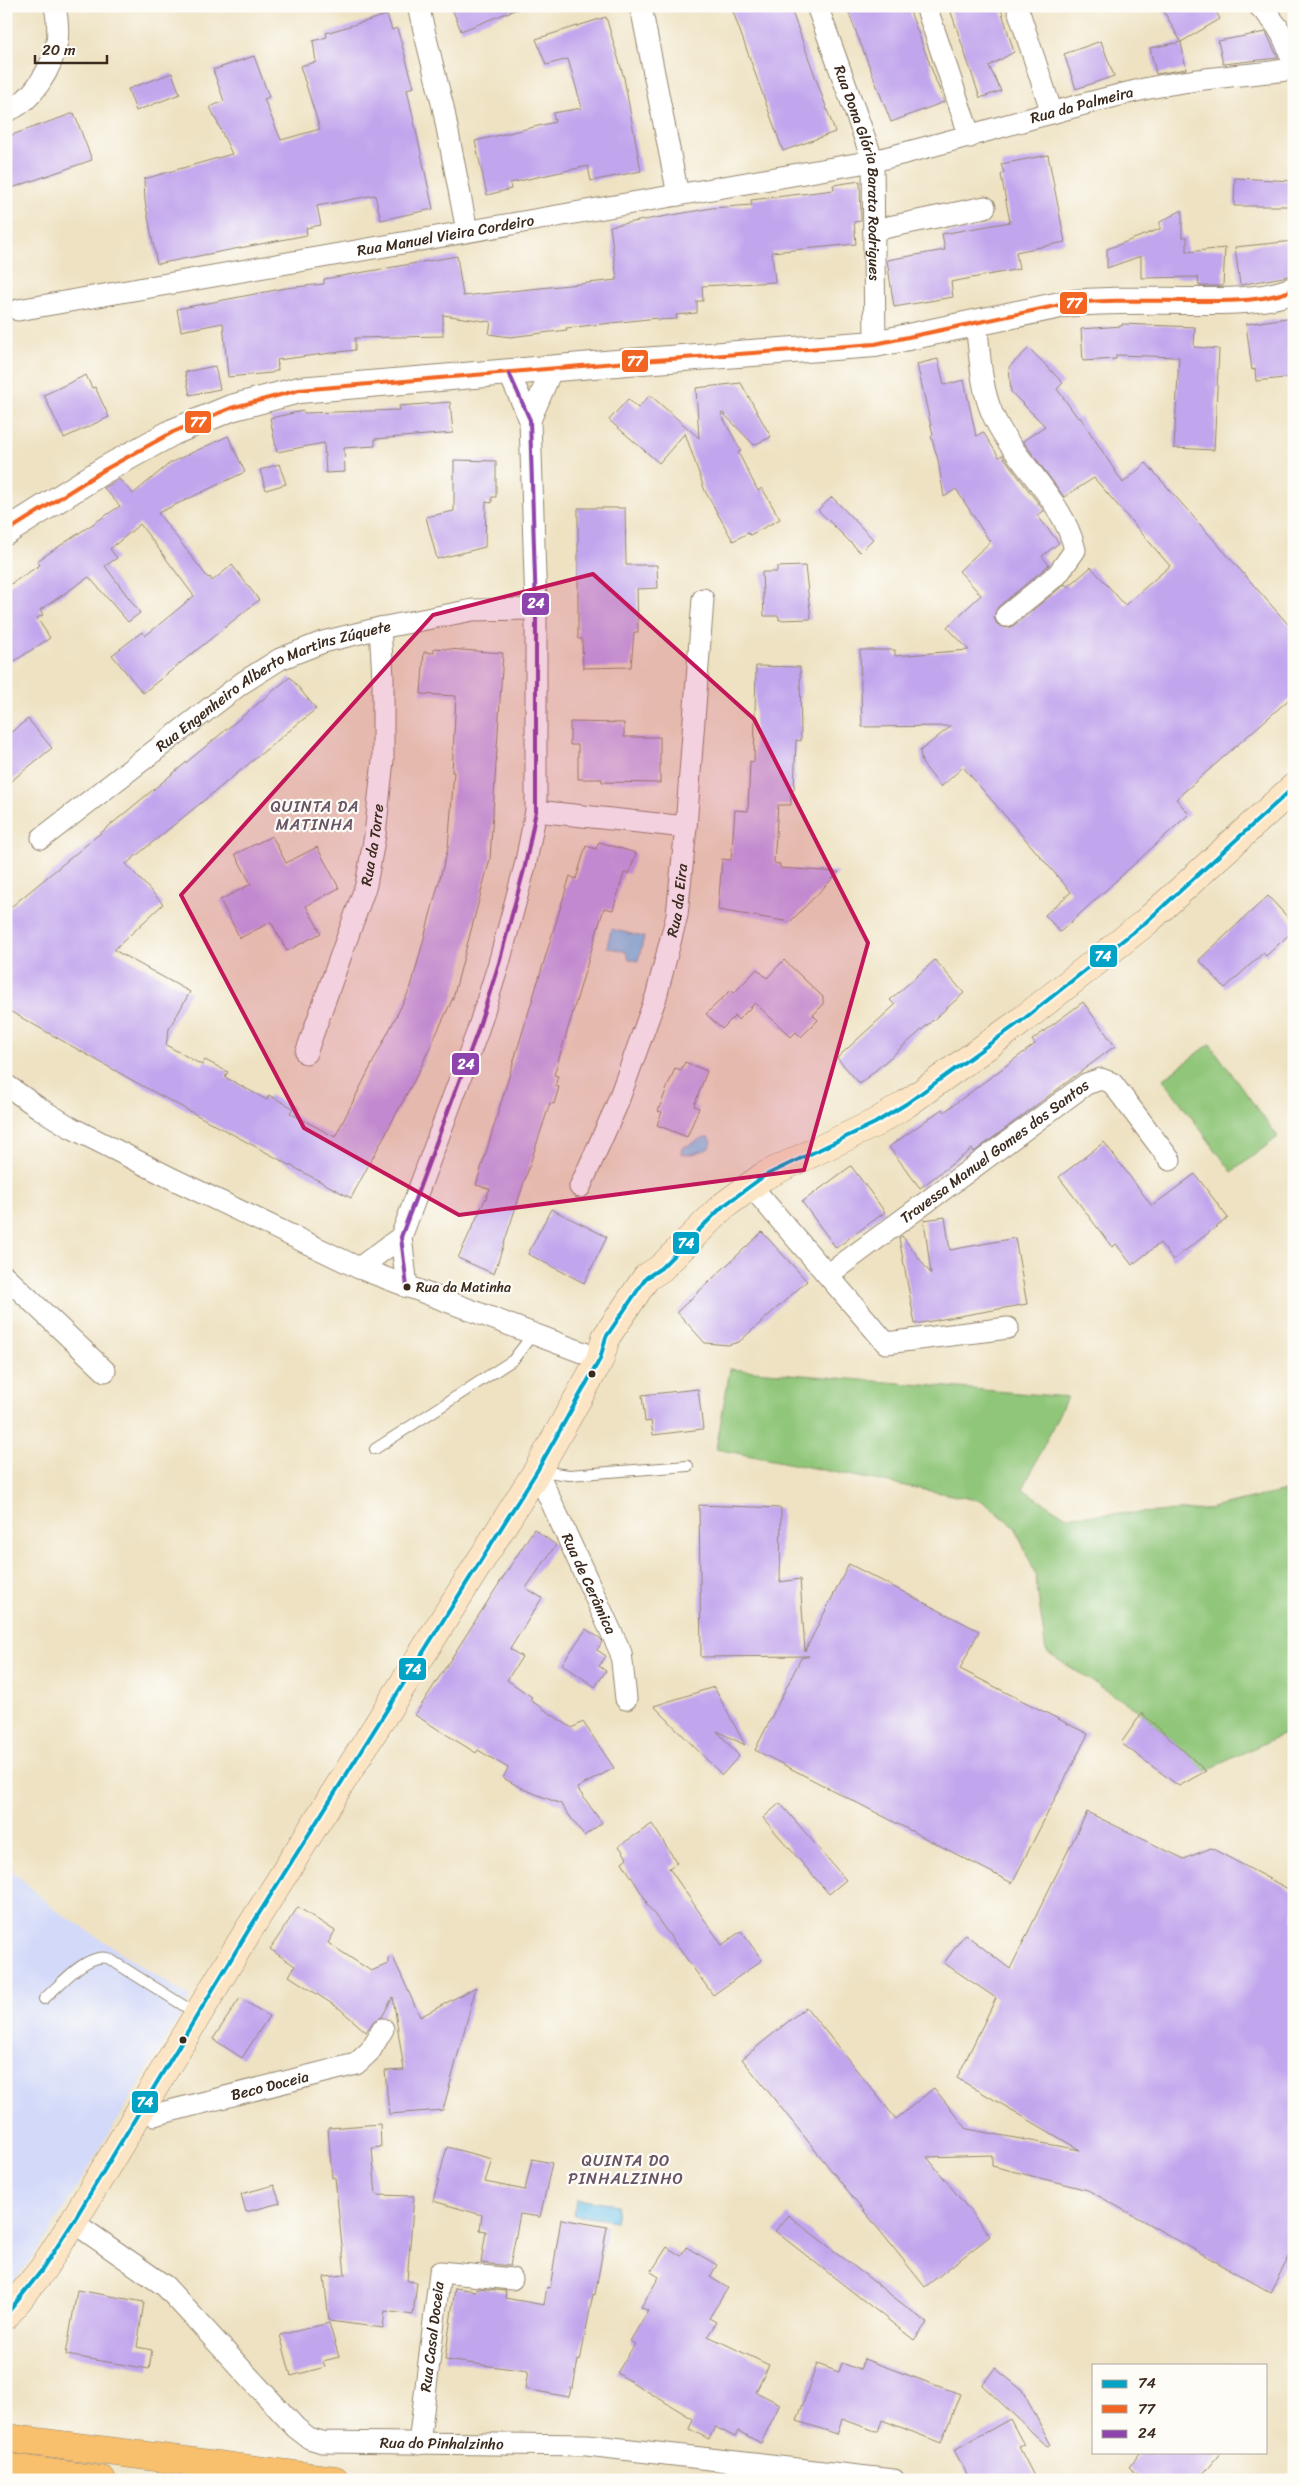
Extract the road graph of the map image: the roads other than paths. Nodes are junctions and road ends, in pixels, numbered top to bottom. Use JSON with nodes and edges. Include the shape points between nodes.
{"nodes":[{"id":1,"x":55,"y":6,"type":"edge"},
{"id":2,"x":418,"y":6,"type":"edge"},
{"id":3,"x":639,"y":6,"type":"edge"},
{"id":4,"x":817,"y":6,"type":"edge"},
{"id":5,"x":926,"y":6,"type":"edge"},
{"id":6,"x":1017,"y":6,"type":"edge"},
{"id":7,"x":1259,"y":6,"type":"edge"},
{"id":8,"x":1294,"y":67,"type":"edge"},
{"id":9,"x":6,"y":111,"type":"edge"},
{"id":10,"x":1052,"y":113,"type":"junction"},
{"id":11,"x":970,"y":137,"type":"junction"},
{"id":12,"x":873,"y":161,"type":"junction"},
{"id":13,"x":678,"y":195,"type":"junction"},
{"id":14,"x":985,"y":206,"type":"dead end"},
{"id":15,"x":874,"y":230,"type":"junction"},
{"id":16,"x":467,"y":231,"type":"junction"},
{"id":17,"x":1294,"y":290,"type":"edge"},
{"id":18,"x":18,"y":310,"type":"dead end"},
{"id":19,"x":976,"y":322,"type":"junction"},
{"id":20,"x":875,"y":344,"type":"junction"},
{"id":21,"x":552,"y":369,"type":"junction"},
{"id":22,"x":509,"y":373,"type":"junction"},
{"id":23,"x":530,"y":420,"type":"junction"},
{"id":24,"x":6,"y":532,"type":"edge"},
{"id":25,"x":703,"y":599,"type":"dead end"},
{"id":26,"x":536,"y":609,"type":"junction"},
{"id":27,"x":1006,"y":616,"type":"dead end"},
{"id":28,"x":380,"y":628,"type":"junction"},
{"id":29,"x":1294,"y":787,"type":"edge"},
{"id":30,"x":536,"y":811,"type":"junction"},
{"id":31,"x":686,"y":827,"type":"junction"},
{"id":32,"x":42,"y":838,"type":"dead end"},
{"id":33,"x":306,"y":1052,"type":"dead end"},
{"id":34,"x":6,"y":1085,"type":"edge"},
{"id":35,"x":1170,"y":1160,"type":"dead end"},
{"id":36,"x":751,"y":1186,"type":"junction"},
{"id":37,"x":580,"y":1187,"type":"dead end"},
{"id":38,"x":401,"y":1237,"type":"junction"},
{"id":39,"x":358,"y":1268,"type":"junction"},
{"id":40,"x":828,"y":1274,"type":"junction"},
{"id":41,"x":6,"y":1277,"type":"edge"},
{"id":42,"x":407,"y":1287,"type":"junction"},
{"id":43,"x":1008,"y":1328,"type":"dead end"},
{"id":44,"x":533,"y":1334,"type":"junction"},
{"id":45,"x":600,"y":1359,"type":"junction"},
{"id":46,"x":105,"y":1371,"type":"dead end"},
{"id":47,"x":375,"y":1449,"type":"dead end"},
{"id":48,"x":688,"y":1466,"type":"dead end"},
{"id":49,"x":537,"y":1471,"type":"junction"},
{"id":50,"x":626,"y":1699,"type":"dead end"},
{"id":51,"x":44,"y":1999,"type":"dead end"},
{"id":52,"x":198,"y":2015,"type":"junction"},
{"id":53,"x":383,"y":2029,"type":"dead end"},
{"id":54,"x":140,"y":2111,"type":"junction"},
{"id":55,"x":73,"y":2222,"type":"junction"},
{"id":56,"x":512,"y":2279,"type":"dead end"},
{"id":57,"x":6,"y":2315,"type":"edge"},
{"id":58,"x":6,"y":2438,"type":"edge"},
{"id":59,"x":419,"y":2444,"type":"junction"},
{"id":60,"x":6,"y":2468,"type":"edge"},
{"id":61,"x":102,"y":2480,"type":"edge"},
{"id":62,"x":334,"y":2480,"type":"edge"},
{"id":63,"x":894,"y":2480,"type":"edge"}],
"edges":[{"from":1,"to":9,"type":"street","via":[[57,41],[50,64],[28,97]]},
{"from":2,"to":16,"type":"street","via":[[443,107]]},
{"from":3,"to":13,"type":"street"},
{"from":4,"to":12,"type":"street","name":"Rua Dona Glória Barata Rodrigues"},
{"from":5,"to":11,"type":"street"},
{"from":6,"to":10,"type":"street"},
{"from":7,"to":8,"type":"street","name":"Rua da Palmeira","via":[[1284,35]]},
{"from":8,"to":10,"type":"street","name":"Rua da Palmeira","via":[[1161,86]]},
{"from":10,"to":11,"type":"street","name":"Rua da Palmeira"},
{"from":11,"to":12,"type":"street","name":"Rua da Palmeira"},
{"from":12,"to":13,"type":"street","name":"Rua Manuel Vieira Cordeiro"},
{"from":12,"to":15,"type":"street","name":"Rua Dona Glória Barata Rodrigues"},
{"from":13,"to":16,"type":"street","name":"Rua Manuel Vieira Cordeiro"},
{"from":14,"to":15,"type":"street"},
{"from":15,"to":20,"type":"street","name":"Rua Dona Glória Barata Rodrigues"},
{"from":16,"to":18,"type":"street","name":"Rua Manuel Vieira Cordeiro"},
{"from":17,"to":19,"type":"street","via":[[1243,301],[1093,300]]},
{"from":19,"to":20,"type":"street"},
{"from":19,"to":27,"type":"street","via":[[984,388],[993,414],[1066,524],[1075,550],[1058,574]]},
{"from":20,"to":21,"type":"street"},
{"from":21,"to":22,"type":"street"},
{"from":21,"to":23,"type":"street"},
{"from":22,"to":23,"type":"street"},
{"from":22,"to":24,"type":"street","via":[[332,386],[256,400],[173,432],[104,470]]},
{"from":23,"to":26,"type":"street"},
{"from":25,"to":31,"type":"street","name":"Rua da Eira"},
{"from":26,"to":28,"type":"street","name":"Rua Engenheiro Alberto Martins Zúquete","via":[[473,610]]},
{"from":26,"to":30,"type":"street"},
{"from":28,"to":32,"type":"street","name":"Rua Engenheiro Alberto Martins Zúquete","via":[[323,642],[280,659],[242,683]]},
{"from":28,"to":33,"type":"street","name":"Rua da Torre","via":[[382,760],[376,835],[366,885]]},
{"from":29,"to":36,"type":"main road","via":[[1146,922],[1020,1022],[906,1104],[776,1169]]},
{"from":30,"to":31,"type":"street"},
{"from":30,"to":38,"type":"street","via":[[522,876],[477,1033]]},
{"from":31,"to":37,"type":"street","name":"Rua da Eira","via":[[676,915],[656,997],[616,1107]]},
{"from":34,"to":39,"type":"street","via":[[70,1127]]},
{"from":35,"to":40,"type":"street","name":"Travessa Manuel Gomes dos Santos","via":[[1112,1083],[1101,1079],[1086,1084]]},
{"from":36,"to":40,"type":"street"},
{"from":36,"to":45,"type":"main road","via":[[722,1208],[661,1268],[657,1285],[617,1345]]},
{"from":38,"to":39,"type":"street"},
{"from":38,"to":42,"type":"street"},
{"from":39,"to":42,"type":"street"},
{"from":40,"to":43,"type":"street","via":[[886,1343]]},
{"from":41,"to":46,"type":"street"},
{"from":42,"to":44,"type":"street"},
{"from":44,"to":45,"type":"street"},
{"from":44,"to":47,"type":"lane","via":[[513,1360]]},
{"from":45,"to":49,"type":"main road"},
{"from":48,"to":49,"type":"lane","via":[[569,1475]]},
{"from":49,"to":50,"type":"street","name":"Rua de Cerâmica","via":[[620,1653]]},
{"from":49,"to":52,"type":"main road","via":[[352,1763]]},
{"from":51,"to":52,"type":"lane","via":[[89,1960],[100,1956]]},
{"from":52,"to":54,"type":"main road"},
{"from":53,"to":54,"type":"street","name":"Beco Doceia","via":[[370,2051],[356,2064],[154,2115]]},
{"from":54,"to":55,"type":"main road"},
{"from":55,"to":57,"type":"main road","via":[[36,2278]]},
{"from":55,"to":59,"type":"street","name":"Rua do Pinhalzinho","via":[[165,2286],[296,2428],[309,2438],[322,2442]]},
{"from":56,"to":59,"type":"street","name":"Rua Casal Doceia","via":[[440,2272]]},
{"from":58,"to":62,"type":"highway"},
{"from":59,"to":63,"type":"street","name":"Rua do Pinhalzinho","via":[[587,2445]]},
{"from":60,"to":61,"type":"highway"}]}
